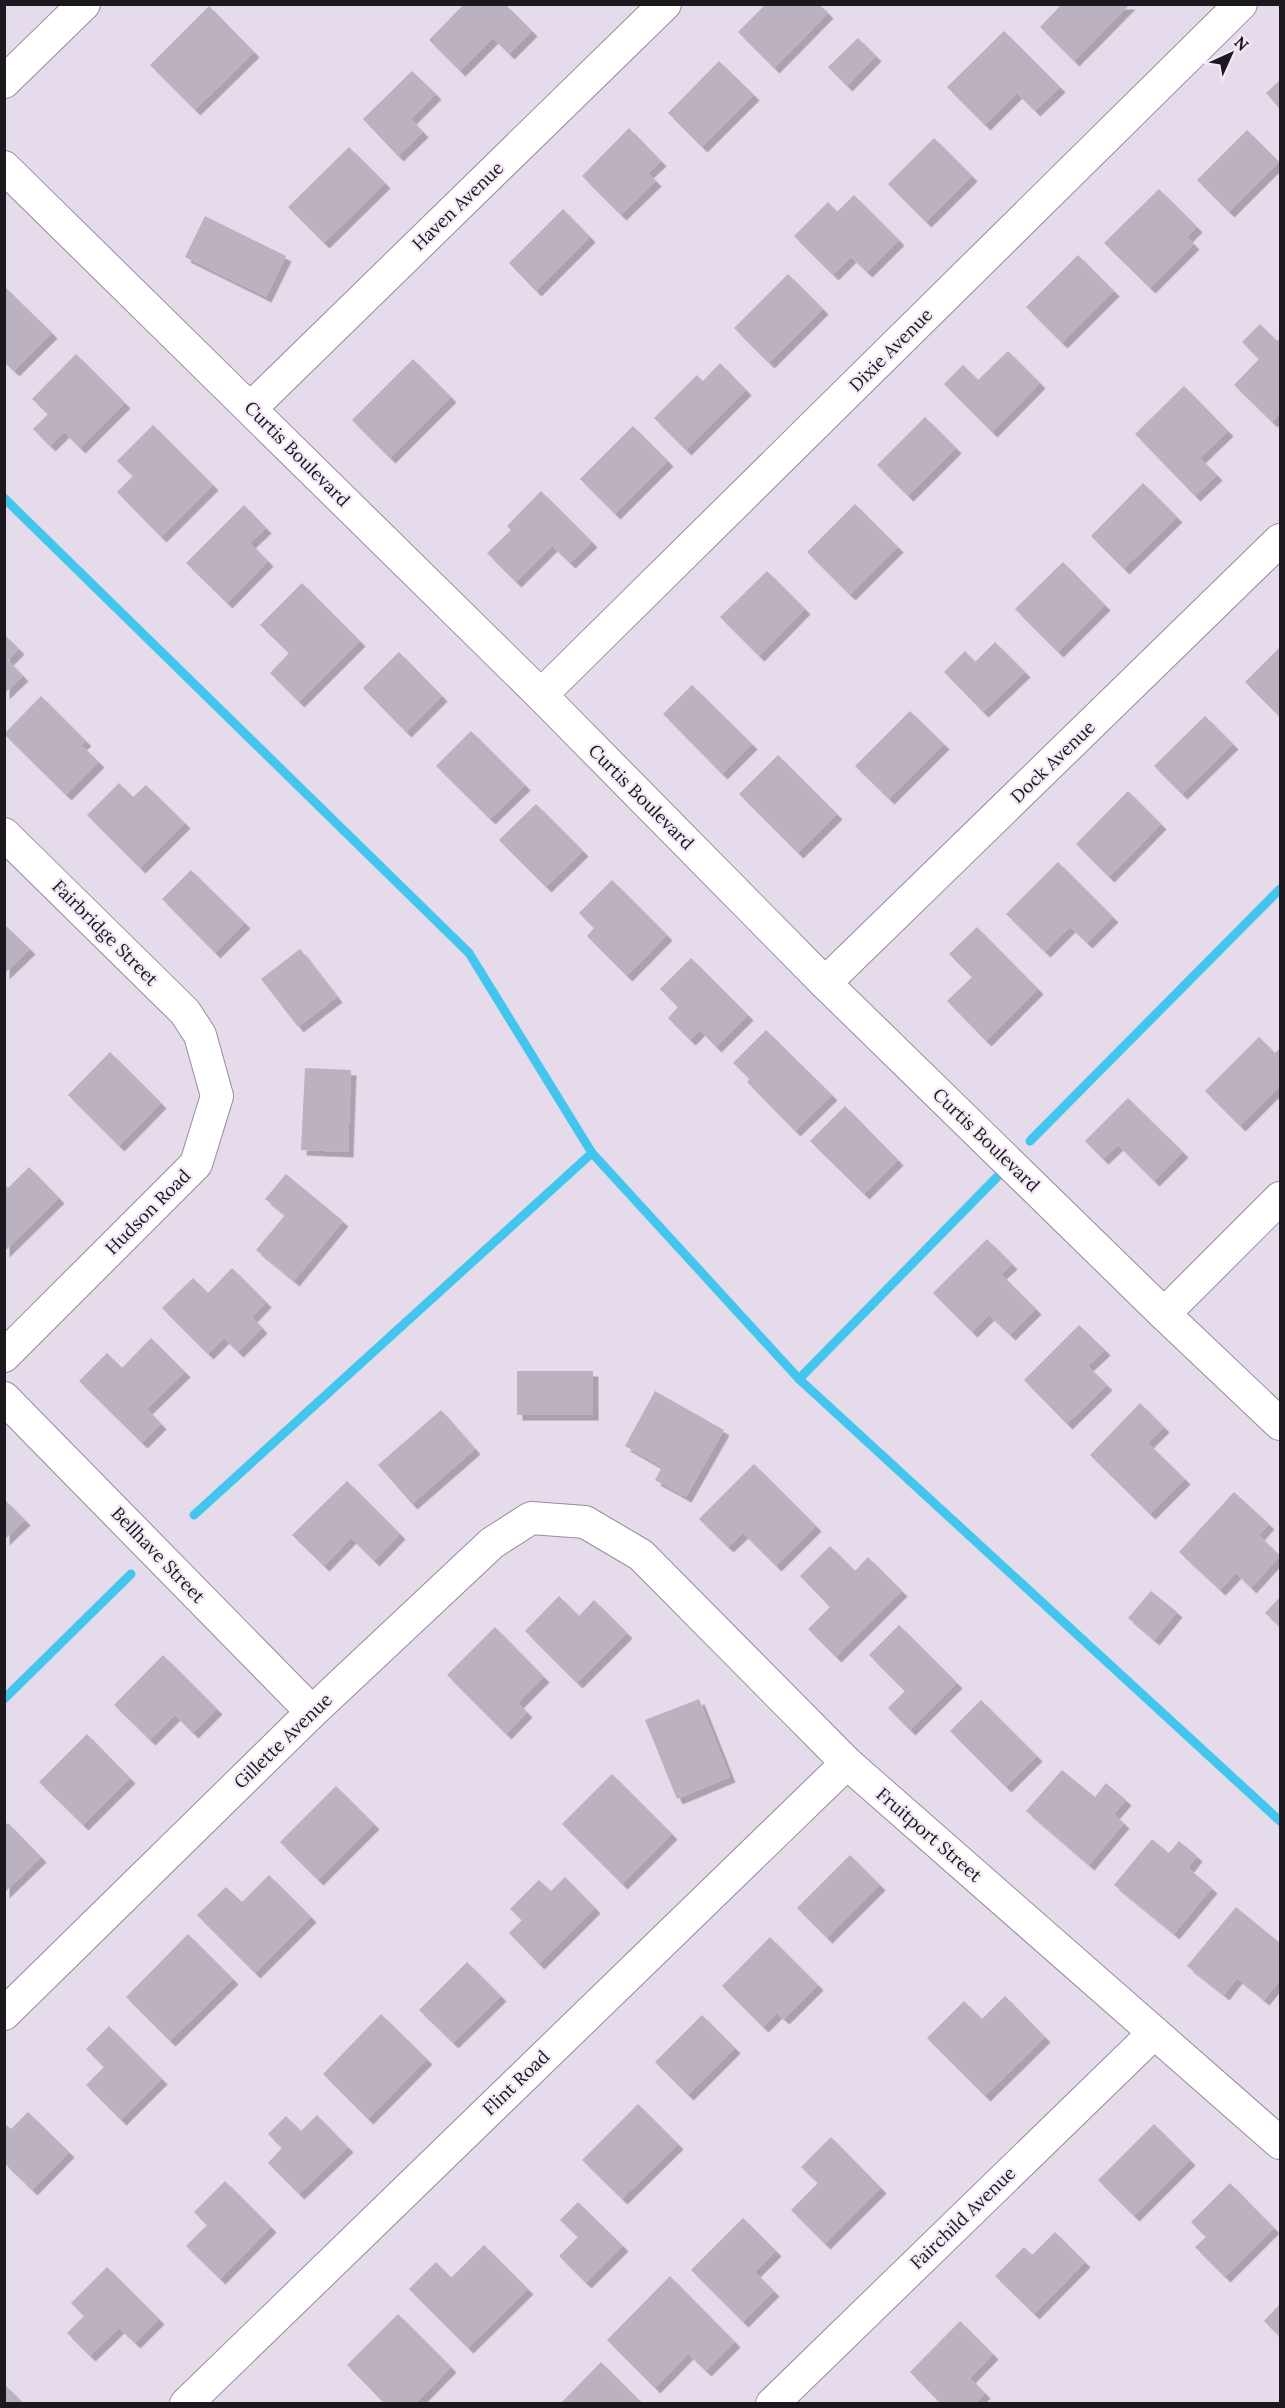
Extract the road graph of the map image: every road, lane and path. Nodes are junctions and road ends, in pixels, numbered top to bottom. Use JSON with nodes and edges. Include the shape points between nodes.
{"nodes":[{"id":1,"x":84,"y":4,"type":"edge"},
{"id":2,"x":665,"y":4,"type":"edge"},
{"id":3,"x":1241,"y":4,"type":"edge"},
{"id":4,"x":4,"y":82,"type":"edge"},
{"id":5,"x":4,"y":167,"type":"edge"},
{"id":6,"x":251,"y":408,"type":"junction"},
{"id":7,"x":1281,"y":540,"type":"edge"},
{"id":8,"x":541,"y":695,"type":"junction"},
{"id":9,"x":4,"y":834,"type":"edge"},
{"id":10,"x":825,"y":983,"type":"junction"},
{"id":11,"x":201,"y":1035,"type":"joint"},
{"id":12,"x":1281,"y":1198,"type":"edge"},
{"id":13,"x":1164,"y":1314,"type":"junction"},
{"id":14,"x":4,"y":1356,"type":"edge"},
{"id":15,"x":4,"y":1398,"type":"edge"},
{"id":16,"x":1281,"y":1424,"type":"edge"},
{"id":17,"x":585,"y":1522,"type":"joint"},
{"id":18,"x":312,"y":1712,"type":"junction"},
{"id":19,"x":847,"y":1763,"type":"junction"},
{"id":20,"x":4,"y":2014,"type":"edge"},
{"id":21,"x":1154,"y":2033,"type":"junction"},
{"id":22,"x":1281,"y":2143,"type":"edge"},
{"id":23,"x":186,"y":2403,"type":"edge"},
{"id":24,"x":772,"y":2403,"type":"edge"}],
"edges":[{"from":1,"to":4,"type":"street"},
{"from":2,"to":6,"type":"street","name":"Haven Avenue"},
{"from":3,"to":8,"type":"street","name":"Dixie Avenue"},
{"from":5,"to":6,"type":"street","name":"Curtis Boulevard"},
{"from":6,"to":8,"type":"street","name":"Curtis Boulevard"},
{"from":7,"to":10,"type":"street","name":"Dock Avenue"},
{"from":8,"to":10,"type":"street","name":"Curtis Boulevard"},
{"from":9,"to":11,"type":"street","name":"Fairbridge Street","via":[[185,1012]]},
{"from":10,"to":13,"type":"street","name":"Curtis Boulevard"},
{"from":11,"to":14,"type":"street","name":"Hudson Road","via":[[217,1096],[196,1164]]},
{"from":12,"to":13,"type":"street"},
{"from":13,"to":16,"type":"street","name":"Curtis Boulevard"},
{"from":15,"to":18,"type":"street","name":"Bellhave Street"},
{"from":17,"to":18,"type":"street","name":"Gillette Avenue","via":[[531,1518],[492,1543]]},
{"from":17,"to":19,"type":"street","name":"Fruitport Street","via":[[641,1556]]},
{"from":18,"to":20,"type":"street","name":"Gillette Avenue"},
{"from":19,"to":21,"type":"street","name":"Fruitport Street"},
{"from":19,"to":23,"type":"street","name":"Flint Road"},
{"from":21,"to":22,"type":"street","name":"Fruitport Street"},
{"from":21,"to":24,"type":"street","name":"Fairchild Avenue"}]}
